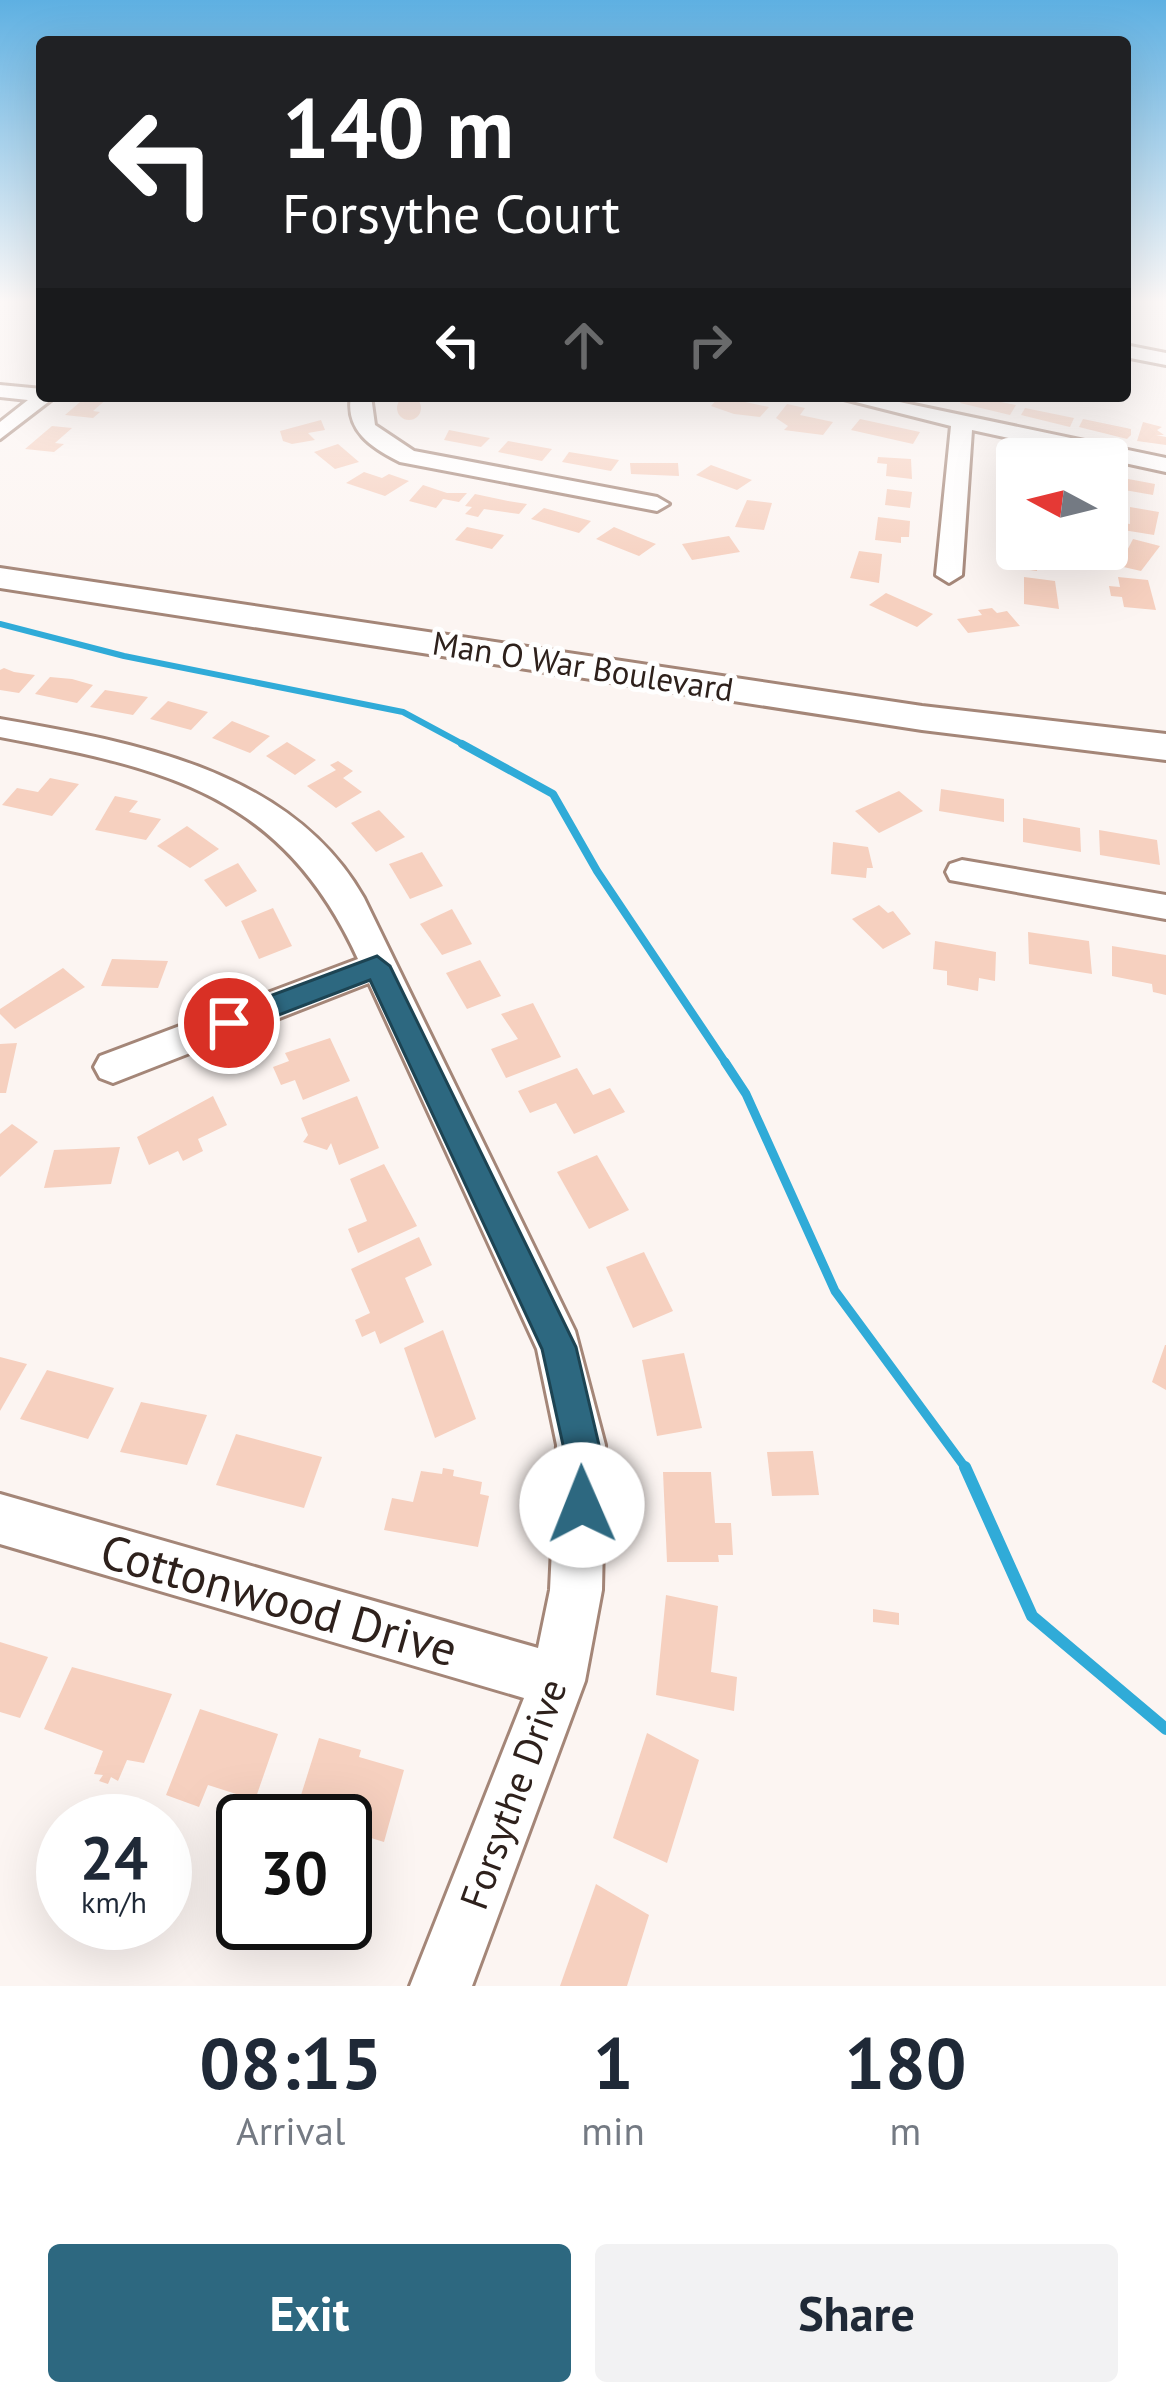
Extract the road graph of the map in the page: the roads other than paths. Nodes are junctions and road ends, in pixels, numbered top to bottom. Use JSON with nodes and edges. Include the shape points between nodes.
{"nodes":[{"id":1,"x":36,"y":402,"type":"edge"},
{"id":2,"x":359,"y":402,"type":"edge"},
{"id":3,"x":870,"y":402,"type":"edge"},
{"id":4,"x":962,"y":422,"type":"junction"},
{"id":5,"x":0,"y":433,"type":"edge"},
{"id":6,"x":1166,"y":465,"type":"edge"},
{"id":7,"x":657,"y":504,"type":"dead end"},
{"id":8,"x":0,"y":557,"type":"edge"},
{"id":9,"x":949,"y":575,"type":"dead end"},
{"id":10,"x":0,"y":578,"type":"edge"},
{"id":11,"x":1166,"y":723,"type":"edge"},
{"id":12,"x":4,"y":734,"type":"edge"},
{"id":13,"x":1166,"y":747,"type":"edge"},
{"id":14,"x":962,"y":872,"type":"dead end"},
{"id":15,"x":1166,"y":907,"type":"edge"},
{"id":16,"x":377,"y":966,"type":"junction"},
{"id":17,"x":113,"y":1067,"type":"dead end"},
{"id":18,"x":0,"y":1519,"type":"edge"},
{"id":19,"x":558,"y":1682,"type":"junction"},
{"id":20,"x":441,"y":1986,"type":"edge"}],
"edges":[{"from":1,"to":5,"type":"street"},
{"from":2,"to":7,"type":"street","via":[[364,428],[408,457]]},
{"from":3,"to":4,"type":"street"},
{"from":4,"to":6,"type":"street"},
{"from":4,"to":9,"type":"street"},
{"from":8,"to":11,"type":"main road","name":"Man O War Boulevard","via":[[987,704]]},
{"from":10,"to":13,"type":"main road","name":"Man O War Boulevard","via":[[922,718]]},
{"from":12,"to":16,"type":"street","name":"Forsythe Drive","via":[[162,759],[252,803],[347,898]]},
{"from":14,"to":15,"type":"street"},
{"from":16,"to":17,"type":"street"},
{"from":16,"to":19,"type":"street","name":"Forsythe Drive","via":[[559,1347],[571,1389],[582,1505]]},
{"from":18,"to":19,"type":"street","name":"Cottonwood Drive"},
{"from":19,"to":20,"type":"street","name":"Forsythe Drive"}]}
